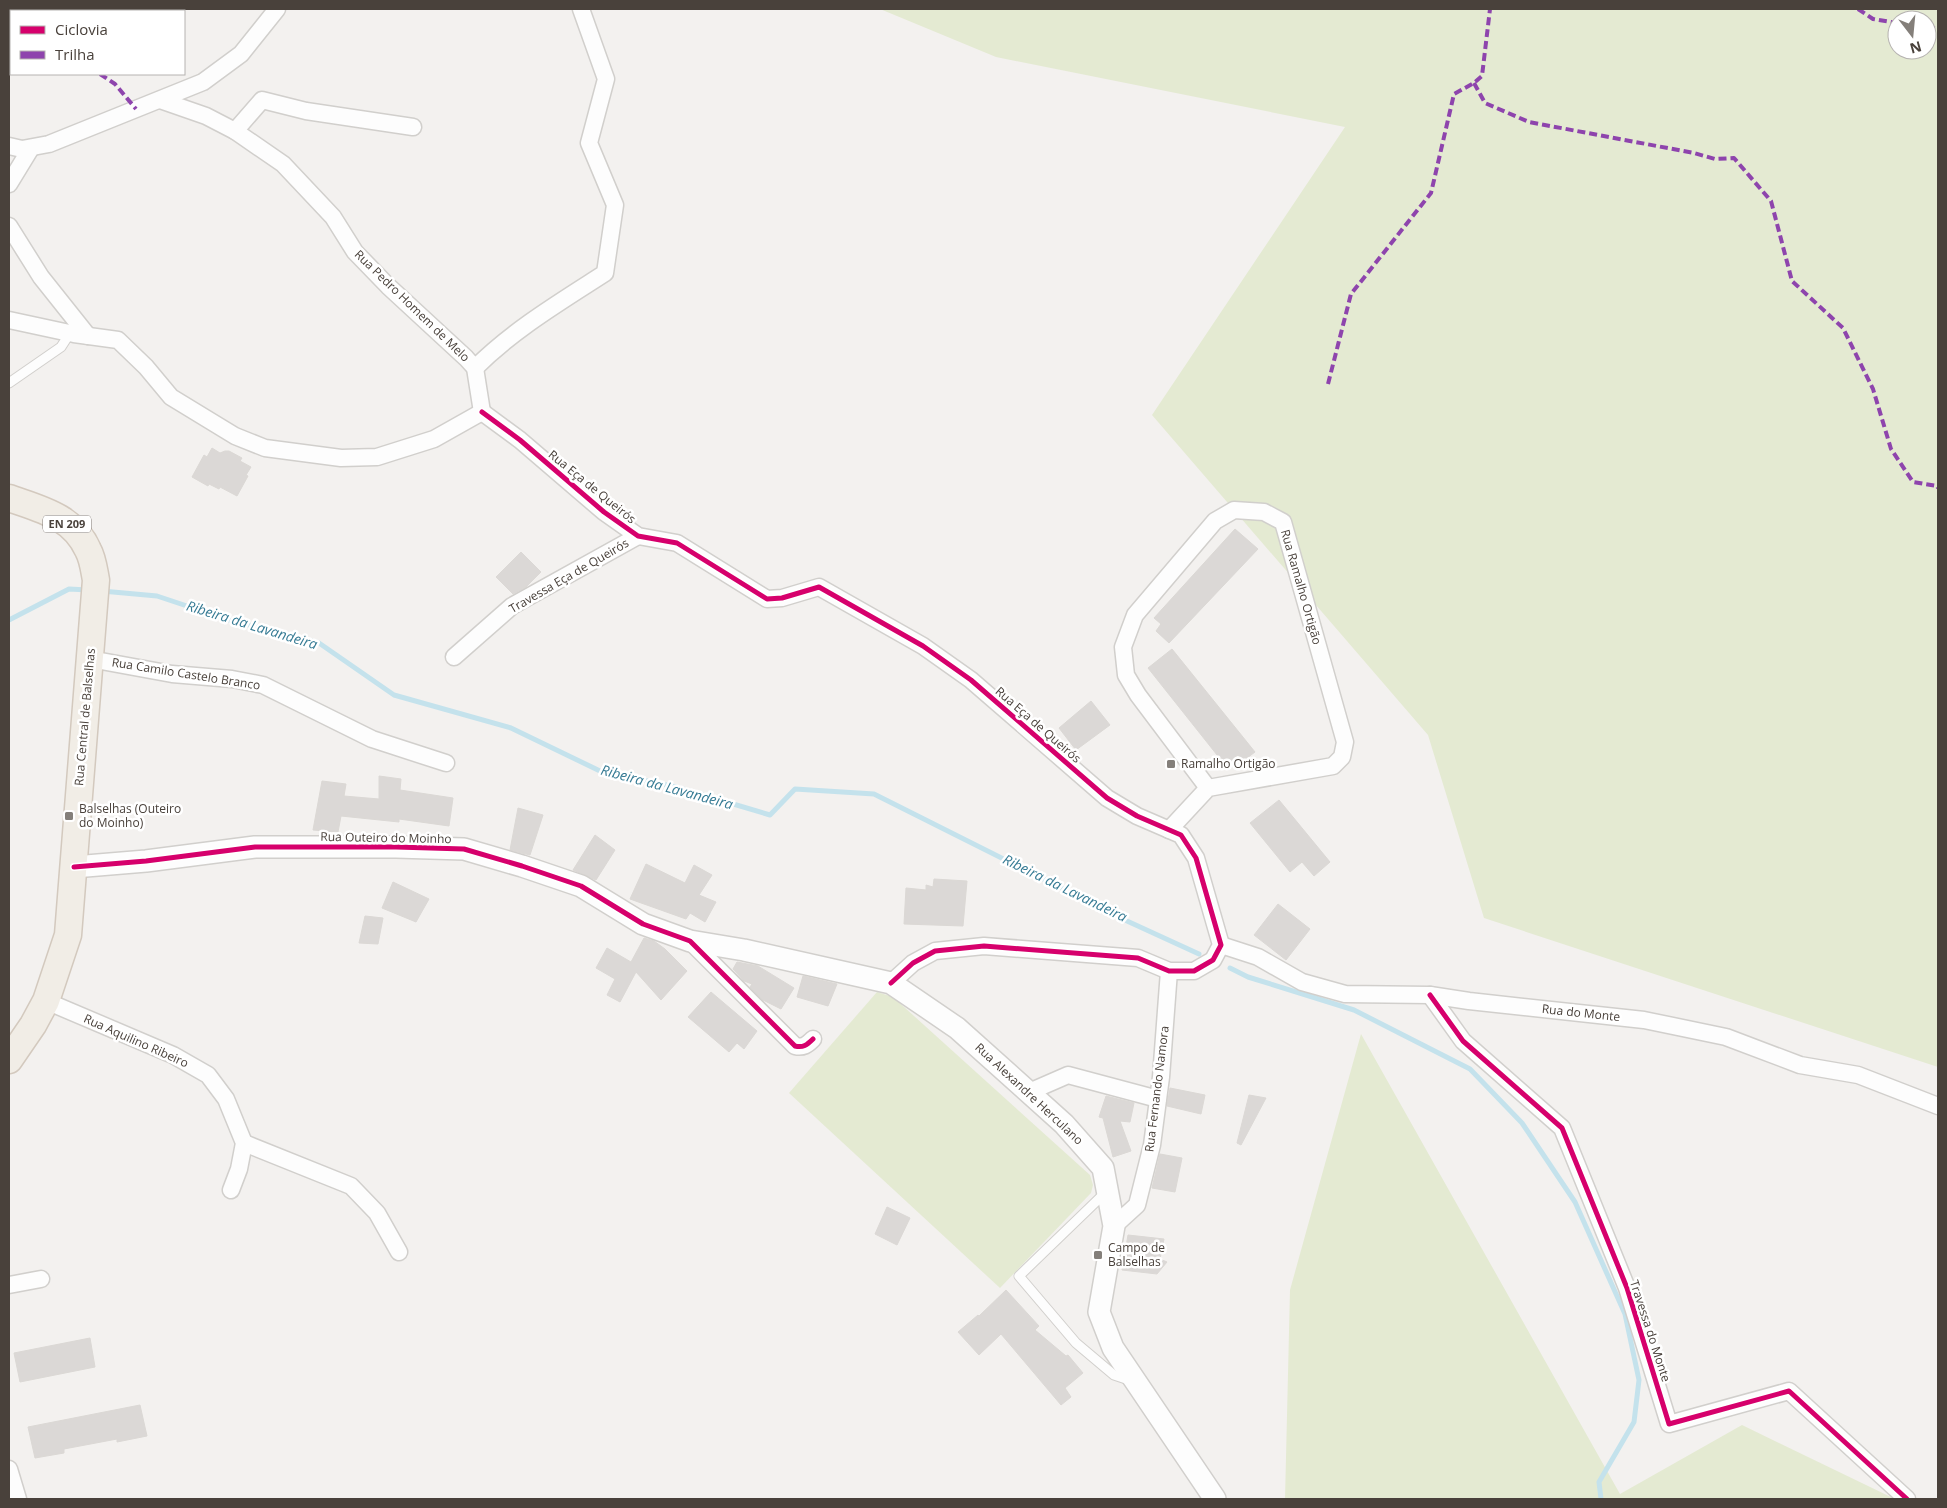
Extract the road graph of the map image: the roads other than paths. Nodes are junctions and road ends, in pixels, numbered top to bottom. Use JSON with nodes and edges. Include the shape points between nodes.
{"nodes":[{"id":1,"x":276,"y":9,"type":"edge"},
{"id":2,"x":581,"y":9,"type":"edge"},
{"id":3,"x":160,"y":100,"type":"junction"},
{"id":4,"x":413,"y":127,"type":"dead end"},
{"id":5,"x":235,"y":131,"type":"junction"},
{"id":6,"x":9,"y":146,"type":"edge"},
{"id":7,"x":30,"y":148,"type":"junction"},
{"id":8,"x":9,"y":184,"type":"edge"},
{"id":9,"x":9,"y":226,"type":"edge"},
{"id":10,"x":9,"y":320,"type":"edge"},
{"id":11,"x":70,"y":333,"type":"junction"},
{"id":12,"x":88,"y":336,"type":"junction"},
{"id":13,"x":475,"y":368,"type":"junction"},
{"id":14,"x":9,"y":383,"type":"edge"},
{"id":15,"x":482,"y":412,"type":"junction"},
{"id":16,"x":9,"y":498,"type":"edge"},
{"id":17,"x":638,"y":536,"type":"junction"},
{"id":18,"x":454,"y":657,"type":"dead end"},
{"id":19,"x":90,"y":659,"type":"junction"},
{"id":20,"x":446,"y":764,"type":"dead end"},
{"id":21,"x":1208,"y":788,"type":"junction"},
{"id":22,"x":1169,"y":830,"type":"junction"},
{"id":23,"x":74,"y":867,"type":"junction"},
{"id":24,"x":690,"y":941,"type":"junction"},
{"id":25,"x":1221,"y":945,"type":"junction"},
{"id":26,"x":1169,"y":971,"type":"junction"},
{"id":27,"x":891,"y":984,"type":"junction"},
{"id":28,"x":1430,"y":994,"type":"junction"},
{"id":29,"x":46,"y":1001,"type":"junction"},
{"id":30,"x":813,"y":1039,"type":"dead end"},
{"id":31,"x":9,"y":1060,"type":"edge"},
{"id":32,"x":1029,"y":1092,"type":"junction"},
{"id":33,"x":1158,"y":1099,"type":"junction"},
{"id":34,"x":1938,"y":1106,"type":"edge"},
{"id":35,"x":244,"y":1143,"type":"junction"},
{"id":36,"x":231,"y":1190,"type":"dead end"},
{"id":37,"x":1108,"y":1190,"type":"junction"},
{"id":38,"x":1114,"y":1226,"type":"junction"},
{"id":39,"x":399,"y":1252,"type":"dead end"},
{"id":40,"x":41,"y":1279,"type":"dead end"},
{"id":41,"x":9,"y":1285,"type":"edge"},
{"id":42,"x":1136,"y":1382,"type":"junction"},
{"id":43,"x":9,"y":1469,"type":"edge"},
{"id":44,"x":18,"y":1499,"type":"edge"},
{"id":45,"x":1215,"y":1499,"type":"edge"},
{"id":46,"x":1907,"y":1499,"type":"edge"}],
"edges":[{"from":1,"to":3,"type":"street","via":[[241,54],[203,82]]},
{"from":2,"to":13,"type":"street","via":[[606,79],[588,143],[615,205],[605,273],[541,314]]},
{"from":3,"to":5,"type":"street","name":"Rua Pedro Homem de Melo","via":[[206,116]]},
{"from":3,"to":7,"type":"street","via":[[49,144]]},
{"from":4,"to":5,"type":"street","via":[[306,111],[262,100]]},
{"from":5,"to":13,"type":"street","name":"Rua Pedro Homem de Melo","via":[[283,164],[333,217],[356,252]]},
{"from":6,"to":7,"type":"street","via":[[22,150]]},
{"from":7,"to":8,"type":"street"},
{"from":9,"to":12,"type":"street","via":[[41,277]]},
{"from":10,"to":11,"type":"street"},
{"from":11,"to":12,"type":"street"},
{"from":11,"to":14,"type":"lane","via":[[61,347]]},
{"from":12,"to":15,"type":"street","via":[[118,340],[172,397],[235,436],[265,448],[341,458],[377,457],[434,439]]},
{"from":13,"to":15,"type":"street","name":"Rua Pedro Homem de Melo"},
{"from":15,"to":17,"type":"street","name":"Rua Eça de Queirós"},
{"from":16,"to":19,"type":"main road","name":"Rua Central de Balselhas","number":"EN 209","via":[[53,513],[76,531],[89,550],[96,591]]},
{"from":17,"to":18,"type":"street","name":"Travessa Eça de Queirós","via":[[512,606]]},
{"from":17,"to":22,"type":"street","name":"Rua Eça de Queirós","via":[[677,543],[767,599],[819,587],[836,596],[923,646],[971,680],[1107,798]]},
{"from":19,"to":20,"type":"street","name":"Rua Camilo Castelo Branco","via":[[172,674],[263,685],[372,739]]},
{"from":19,"to":23,"type":"main road","name":"Rua Central de Balselhas","number":"EN 209"},
{"from":21,"to":21,"type":"street","name":"Rua Ramalho Ortigão","via":[[1333,766],[1342,757],[1345,742],[1283,522],[1264,512],[1234,510],[1215,521],[1135,615],[1124,647],[1126,675]]},
{"from":21,"to":22,"type":"street"},
{"from":22,"to":25,"type":"street","name":"Rua Eça de Queirós","via":[[1181,835],[1196,858]]},
{"from":23,"to":24,"type":"street","name":"Rua Outeiro do Moinho","via":[[255,847],[464,849],[581,886],[643,924]]},
{"from":23,"to":29,"type":"main road","name":"Rua Central de Balselhas","number":"EN 209","via":[[68,935]]},
{"from":24,"to":27,"type":"street","name":"Rua Alexandre Herculano"},
{"from":24,"to":30,"type":"street","name":"Rua Outeiro do Moinho","via":[[794,1046],[801,1048]]},
{"from":25,"to":26,"type":"street","via":[[1213,960],[1194,971]]},
{"from":25,"to":28,"type":"street","name":"Rua do Monte","via":[[1258,957],[1302,982],[1345,994]]},
{"from":26,"to":27,"type":"street","via":[[1138,958],[984,946],[935,951],[913,964]]},
{"from":26,"to":33,"type":"street","name":"Rua Fernando Namora"},
{"from":27,"to":32,"type":"street","name":"Rua Alexandre Herculano","via":[[957,1028]]},
{"from":28,"to":34,"type":"street","name":"Rua do Monte","via":[[1653,1022],[1726,1038],[1800,1065],[1858,1076]]},
{"from":28,"to":46,"type":"street","name":"Travessa do Monte","via":[[1463,1041],[1562,1128],[1627,1288],[1669,1424],[1789,1391]]},
{"from":29,"to":31,"type":"main road","name":"Rua Central de Balselhas","number":"EN 209"},
{"from":29,"to":35,"type":"street","name":"Rua Aquilino Ribeiro","via":[[173,1055],[208,1075],[226,1099]]},
{"from":32,"to":33,"type":"street","via":[[1068,1075]]},
{"from":32,"to":37,"type":"street","name":"Rua Alexandre Herculano","via":[[1064,1124],[1103,1168]]},
{"from":33,"to":38,"type":"street","name":"Rua Fernando Namora","via":[[1152,1146],[1137,1205]]},
{"from":35,"to":36,"type":"street"},
{"from":35,"to":39,"type":"street","via":[[351,1186],[377,1214]]},
{"from":37,"to":38,"type":"street","name":"Rua Alexandre Herculano"},
{"from":37,"to":42,"type":"lane","via":[[1019,1276],[1076,1343],[1114,1375]]},
{"from":38,"to":42,"type":"street","name":"Rua Alexandre Herculano","via":[[1099,1312],[1113,1348]]},
{"from":40,"to":41,"type":"street"},
{"from":42,"to":45,"type":"street","name":"Rua Alexandre Herculano"},
{"from":43,"to":44,"type":"street"}]}
